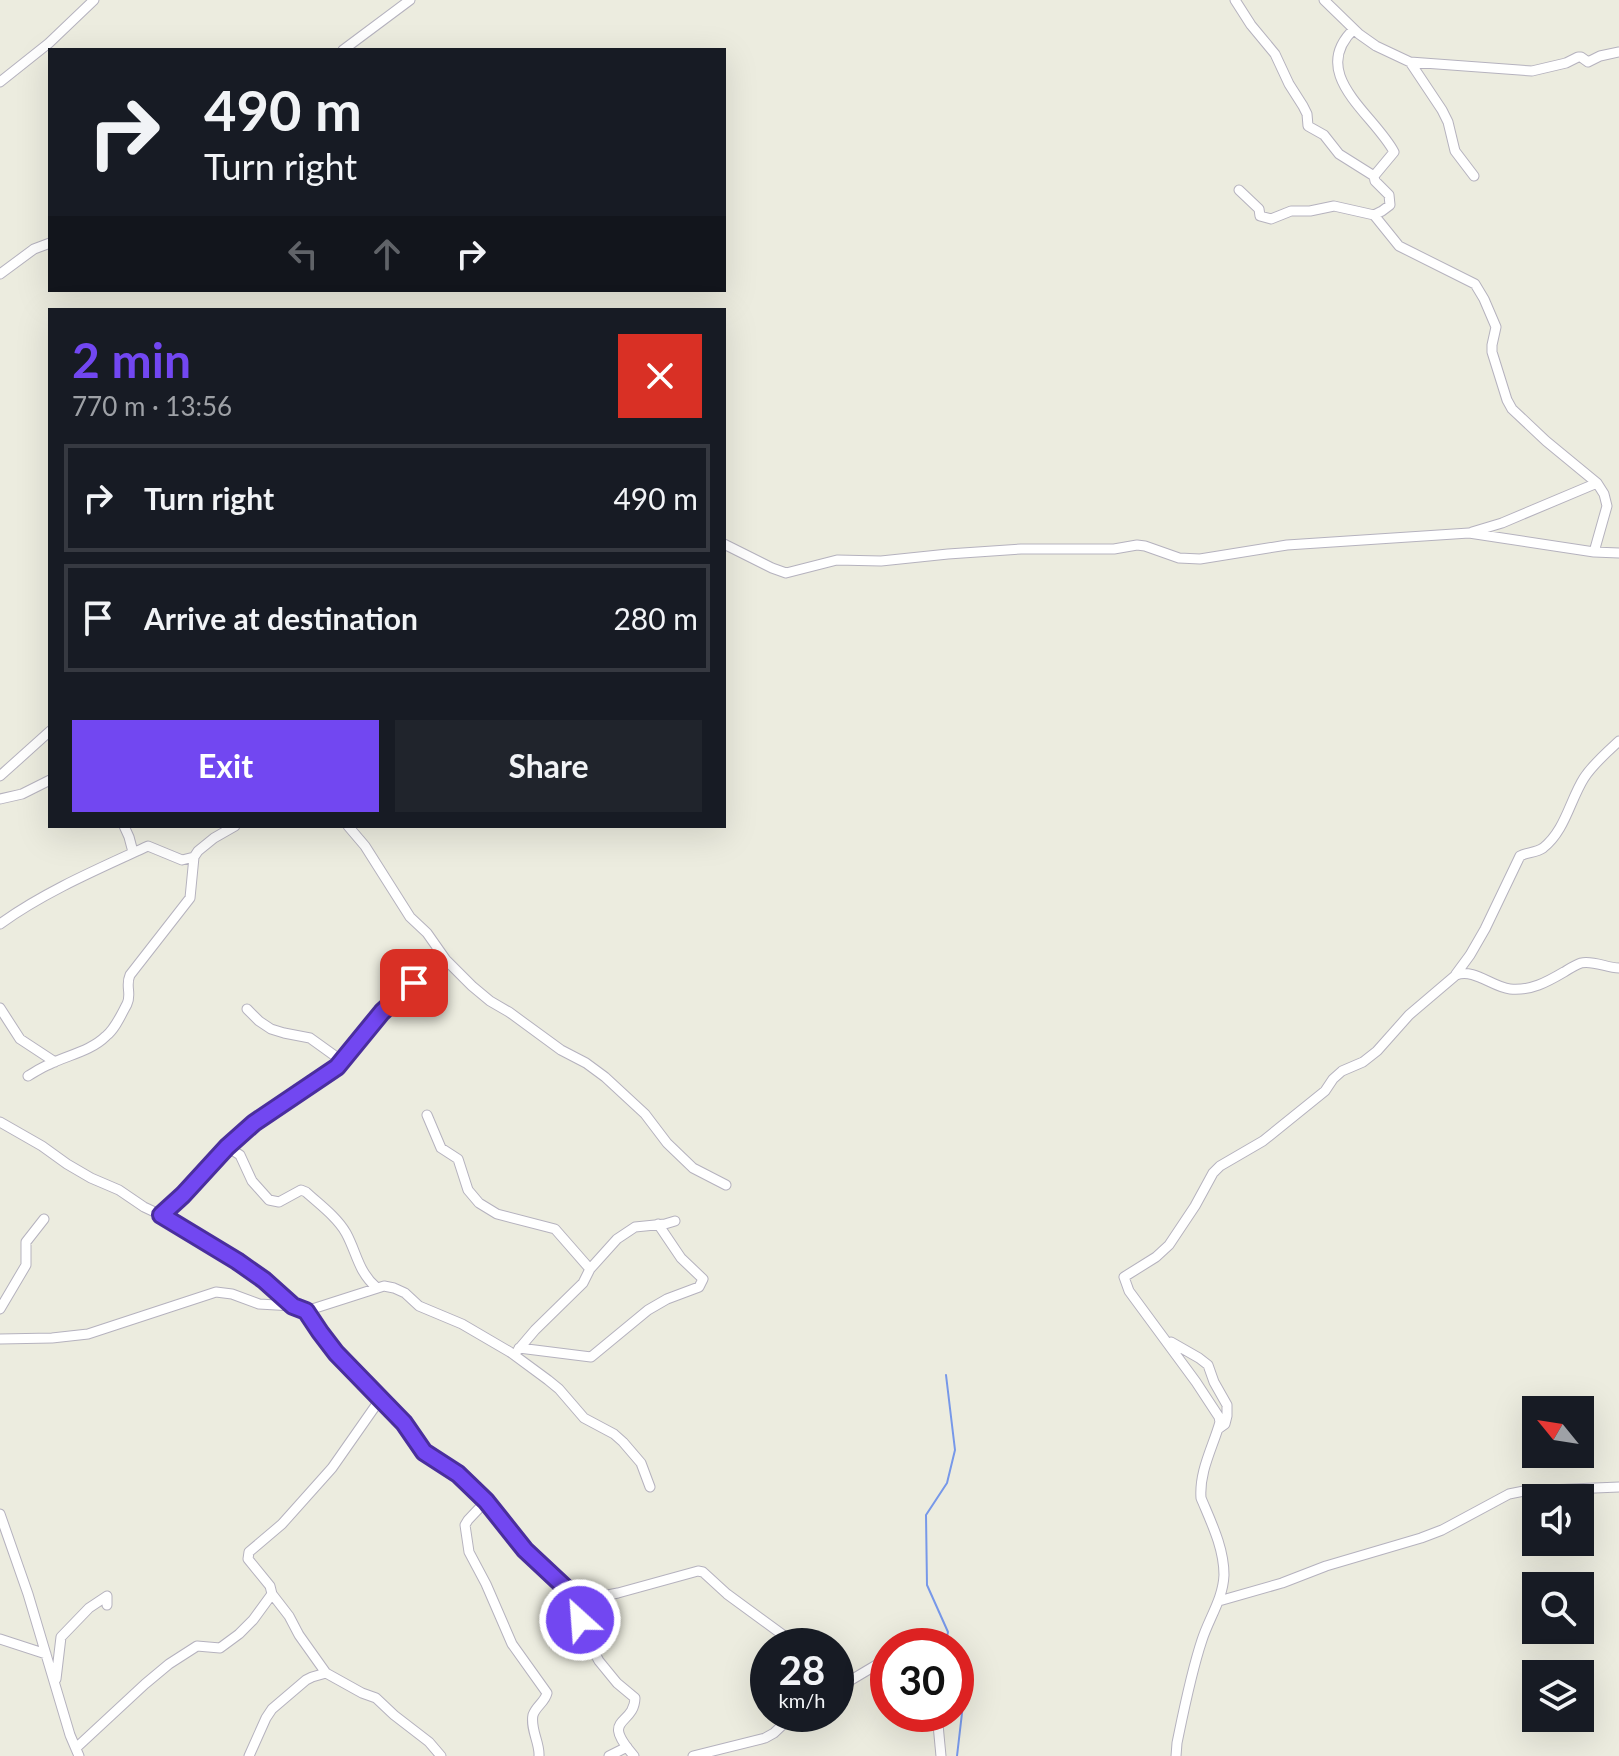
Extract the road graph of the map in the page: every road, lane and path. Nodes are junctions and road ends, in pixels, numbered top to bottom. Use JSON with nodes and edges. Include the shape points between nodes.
{"nodes":[{"id":1,"x":94,"y":0,"type":"edge"},
{"id":2,"x":410,"y":0,"type":"edge"},
{"id":3,"x":1235,"y":0,"type":"edge"},
{"id":4,"x":1324,"y":0,"type":"edge"},
{"id":5,"x":1354,"y":29,"type":"junction"},
{"id":6,"x":346,"y":48,"type":"edge"},
{"id":7,"x":1619,"y":52,"type":"edge"},
{"id":8,"x":1410,"y":62,"type":"junction"},
{"id":9,"x":0,"y":82,"type":"edge"},
{"id":10,"x":1374,"y":176,"type":"junction"},
{"id":11,"x":1474,"y":176,"type":"dead end"},
{"id":12,"x":1239,"y":190,"type":"dead end"},
{"id":13,"x":1374,"y":215,"type":"junction"},
{"id":14,"x":48,"y":244,"type":"edge"},
{"id":15,"x":0,"y":274,"type":"edge"},
{"id":16,"x":1597,"y":483,"type":"junction"},
{"id":17,"x":1469,"y":533,"type":"junction"},
{"id":18,"x":726,"y":545,"type":"edge"},
{"id":19,"x":1594,"y":552,"type":"junction"},
{"id":20,"x":1619,"y":553,"type":"edge"},
{"id":21,"x":48,"y":733,"type":"edge"},
{"id":22,"x":1619,"y":741,"type":"edge"},
{"id":23,"x":0,"y":776,"type":"edge"},
{"id":24,"x":48,"y":781,"type":"edge"},
{"id":25,"x":0,"y":799,"type":"edge"},
{"id":26,"x":125,"y":828,"type":"edge"},
{"id":27,"x":232,"y":828,"type":"edge"},
{"id":28,"x":350,"y":828,"type":"edge"},
{"id":29,"x":133,"y":852,"type":"junction"},
{"id":30,"x":194,"y":857,"type":"junction"},
{"id":31,"x":0,"y":924,"type":"edge"},
{"id":32,"x":446,"y":960,"type":"junction"},
{"id":33,"x":1619,"y":968,"type":"edge"},
{"id":34,"x":1456,"y":975,"type":"junction"},
{"id":35,"x":0,"y":1008,"type":"edge"},
{"id":36,"x":247,"y":1009,"type":"dead end"},
{"id":37,"x":342,"y":1061,"type":"junction"},
{"id":38,"x":55,"y":1062,"type":"junction"},
{"id":39,"x":28,"y":1076,"type":"dead end"},
{"id":40,"x":427,"y":1115,"type":"dead end"},
{"id":41,"x":0,"y":1122,"type":"edge"},
{"id":42,"x":227,"y":1147,"type":"junction"},
{"id":43,"x":726,"y":1185,"type":"dead end"},
{"id":44,"x":161,"y":1215,"type":"junction"},
{"id":45,"x":44,"y":1219,"type":"dead end"},
{"id":46,"x":675,"y":1221,"type":"dead end"},
{"id":47,"x":658,"y":1224,"type":"junction"},
{"id":48,"x":590,"y":1269,"type":"junction"},
{"id":49,"x":377,"y":1288,"type":"junction"},
{"id":50,"x":293,"y":1306,"type":"junction"},
{"id":51,"x":0,"y":1309,"type":"edge"},
{"id":52,"x":306,"y":1311,"type":"junction"},
{"id":53,"x":0,"y":1339,"type":"edge"},
{"id":54,"x":1166,"y":1340,"type":"junction"},
{"id":55,"x":516,"y":1352,"type":"junction"},
{"id":56,"x":381,"y":1398,"type":"junction"},
{"id":57,"x":1218,"y":1429,"type":"junction"},
{"id":58,"x":650,"y":1487,"type":"dead end"},
{"id":59,"x":1619,"y":1487,"type":"edge"},
{"id":60,"x":486,"y":1501,"type":"junction"},
{"id":61,"x":0,"y":1514,"type":"edge"},
{"id":62,"x":272,"y":1594,"type":"junction"},
{"id":63,"x":572,"y":1597,"type":"junction"},
{"id":64,"x":1219,"y":1601,"type":"junction"},
{"id":65,"x":107,"y":1605,"type":"dead end"},
{"id":66,"x":773,"y":1628,"type":"edge"},
{"id":67,"x":0,"y":1639,"type":"edge"},
{"id":68,"x":46,"y":1654,"type":"junction"},
{"id":69,"x":323,"y":1670,"type":"junction"},
{"id":70,"x":56,"y":1687,"type":"junction"},
{"id":71,"x":775,"y":1732,"type":"edge"},
{"id":72,"x":939,"y":1732,"type":"edge"},
{"id":73,"x":627,"y":1747,"type":"junction"},
{"id":74,"x":78,"y":1752,"type":"edge"},
{"id":75,"x":249,"y":1756,"type":"edge"},
{"id":76,"x":441,"y":1756,"type":"edge"},
{"id":77,"x":539,"y":1756,"type":"edge"},
{"id":78,"x":609,"y":1756,"type":"edge"},
{"id":79,"x":634,"y":1756,"type":"edge"},
{"id":80,"x":693,"y":1756,"type":"edge"},
{"id":81,"x":941,"y":1756,"type":"edge"},
{"id":82,"x":1176,"y":1756,"type":"edge"}],
"edges":[{"from":1,"to":9,"type":"street"},
{"from":2,"to":6,"type":"street"},
{"from":3,"to":10,"type":"street","via":[[1275,54],[1307,114],[1308,126]]},
{"from":4,"to":5,"type":"street"},
{"from":5,"to":8,"type":"street"},
{"from":5,"to":10,"type":"street","via":[[1337,55],[1343,81],[1351,99],[1394,152]]},
{"from":7,"to":8,"type":"street","via":[[1532,71]]},
{"from":8,"to":11,"type":"street","via":[[1442,110],[1455,151]]},
{"from":10,"to":13,"type":"street","via":[[1391,201]]},
{"from":12,"to":13,"type":"street","via":[[1264,218],[1334,206]]},
{"from":13,"to":16,"type":"street","via":[[1399,246],[1475,284],[1496,327],[1492,352],[1512,409]]},
{"from":14,"to":15,"type":"street"},
{"from":16,"to":17,"type":"street"},
{"from":16,"to":19,"type":"street","via":[[1607,506]]},
{"from":17,"to":18,"type":"street","via":[[1287,545],[1200,559],[1145,546],[1021,549],[837,560],[786,573]]},
{"from":17,"to":19,"type":"street"},
{"from":19,"to":20,"type":"street"},
{"from":21,"to":23,"type":"street"},
{"from":22,"to":34,"type":"street","via":[[1584,777],[1547,844],[1520,856]]},
{"from":24,"to":25,"type":"street"},
{"from":26,"to":29,"type":"street"},
{"from":27,"to":30,"type":"street"},
{"from":28,"to":32,"type":"street"},
{"from":29,"to":30,"type":"street","via":[[148,846],[182,860]]},
{"from":29,"to":31,"type":"street"},
{"from":30,"to":38,"type":"street","via":[[190,898],[130,975],[128,1002],[110,1032]]},
{"from":32,"to":37,"type":"street","via":[[382,1012]]},
{"from":32,"to":43,"type":"street","via":[[490,1001],[605,1077],[693,1168]]},
{"from":33,"to":34,"type":"street","via":[[1580,963],[1534,987],[1512,989],[1467,973]]},
{"from":34,"to":54,"type":"street","via":[[1377,1051],[1342,1071],[1263,1141],[1220,1166],[1169,1245],[1125,1275],[1129,1291]]},
{"from":35,"to":38,"type":"street","via":[[20,1039]]},
{"from":36,"to":37,"type":"street","via":[[271,1029],[310,1038]]},
{"from":37,"to":42,"type":"street"},
{"from":38,"to":39,"type":"street"},
{"from":40,"to":48,"type":"street","via":[[441,1148],[458,1159],[468,1190],[479,1203],[497,1214],[555,1229]]},
{"from":41,"to":44,"type":"street"},
{"from":42,"to":44,"type":"street"},
{"from":42,"to":49,"type":"street","via":[[240,1155],[269,1200],[279,1202],[301,1190],[330,1214],[345,1232],[367,1280]]},
{"from":44,"to":50,"type":"street","via":[[237,1261]]},
{"from":45,"to":51,"type":"street","via":[[26,1242],[26,1265]]},
{"from":46,"to":47,"type":"street"},
{"from":47,"to":48,"type":"street","via":[[635,1227]]},
{"from":47,"to":55,"type":"street","via":[[703,1279],[699,1287],[648,1310],[591,1357]]},
{"from":48,"to":55,"type":"street","via":[[583,1283]]},
{"from":49,"to":52,"type":"street"},
{"from":49,"to":55,"type":"street","via":[[405,1293],[419,1306]]},
{"from":50,"to":52,"type":"street"},
{"from":50,"to":53,"type":"street","via":[[259,1304],[216,1292],[88,1334]]},
{"from":52,"to":56,"type":"street","via":[[336,1353]]},
{"from":54,"to":57,"type":"street","via":[[1219,1417]]},
{"from":54,"to":57,"type":"street","via":[[1208,1365],[1227,1405],[1225,1424]]},
{"from":55,"to":58,"type":"street","via":[[584,1418],[623,1442],[641,1463]]},
{"from":56,"to":60,"type":"street","via":[[424,1452]]},
{"from":56,"to":62,"type":"street","via":[[332,1468],[249,1552],[248,1559]]},
{"from":57,"to":64,"type":"street","via":[[1201,1498],[1223,1558]]},
{"from":59,"to":64,"type":"street","via":[[1509,1494],[1432,1534]]},
{"from":60,"to":63,"type":"street"},
{"from":60,"to":77,"type":"street","via":[[465,1525],[469,1552],[512,1644],[547,1693],[533,1716]]},
{"from":61,"to":68,"type":"street"},
{"from":62,"to":69,"type":"street"},
{"from":62,"to":74,"type":"street","via":[[253,1620],[220,1648],[197,1646],[169,1664]]},
{"from":63,"to":66,"type":"street","via":[[592,1598],[703,1572]]},
{"from":63,"to":73,"type":"street","via":[[599,1661],[635,1698],[619,1726]]},
{"from":64,"to":82,"type":"street","via":[[1194,1665]]},
{"from":65,"to":70,"type":"street","via":[[106,1596],[61,1637]]},
{"from":67,"to":68,"type":"street"},
{"from":68,"to":70,"type":"street"},
{"from":69,"to":75,"type":"street","via":[[272,1709]]},
{"from":69,"to":76,"type":"street","via":[[376,1698]]},
{"from":70,"to":74,"type":"street"},
{"from":71,"to":80,"type":"street"},
{"from":72,"to":81,"type":"street"},
{"from":73,"to":78,"type":"street"},
{"from":73,"to":79,"type":"street"}]}
